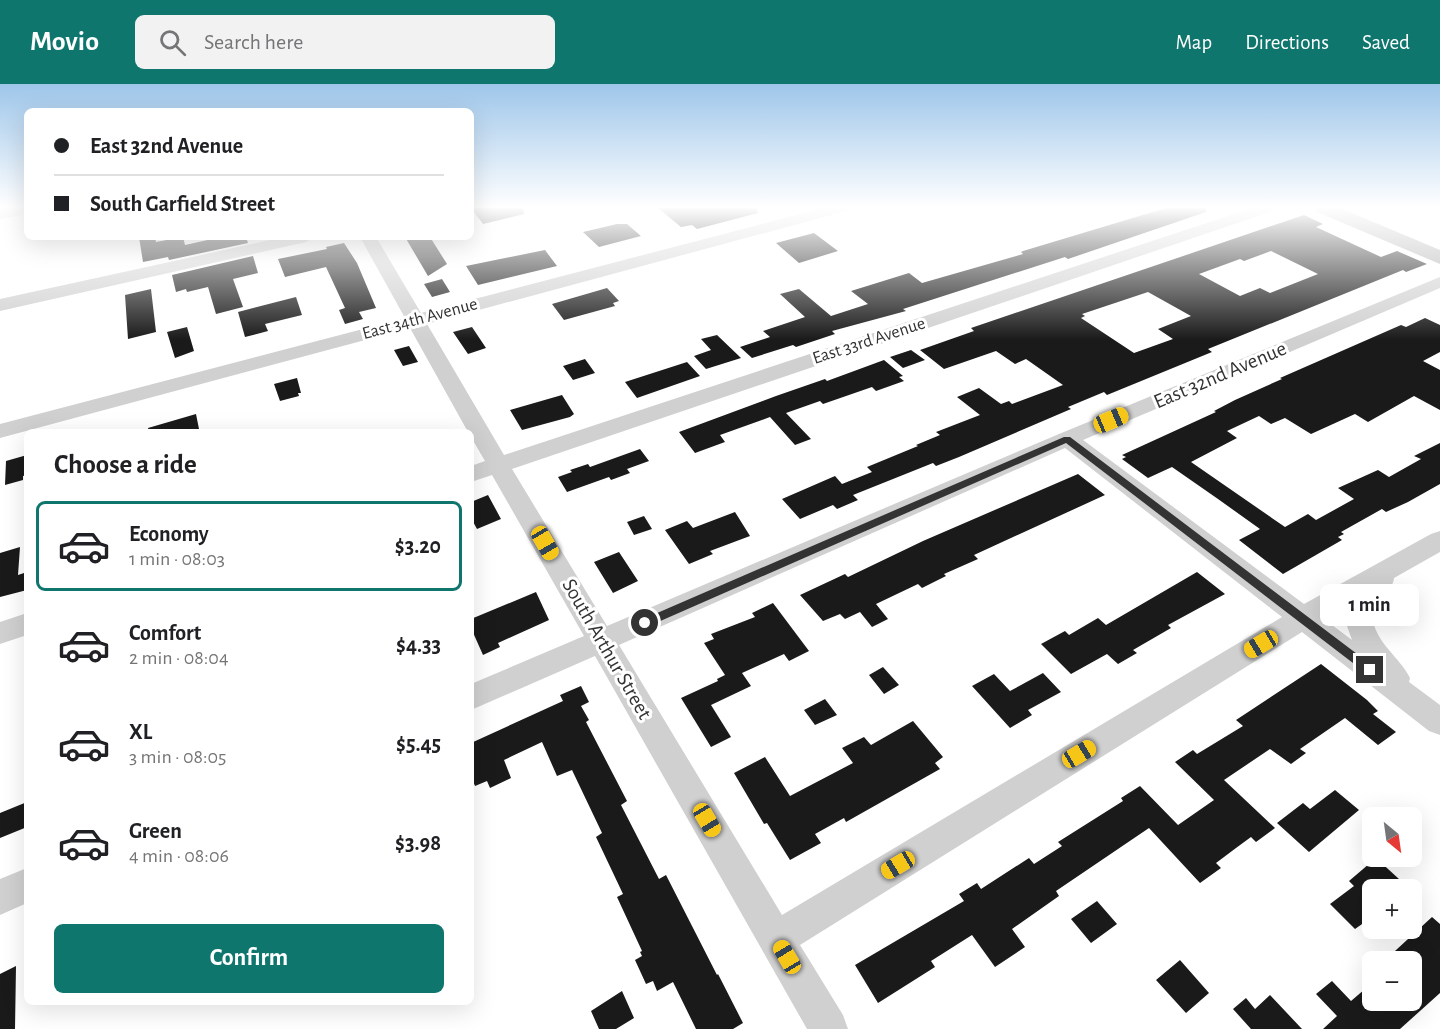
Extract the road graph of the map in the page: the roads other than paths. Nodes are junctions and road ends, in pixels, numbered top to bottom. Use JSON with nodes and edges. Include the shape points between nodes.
{"nodes":[{"id":1,"x":238,"y":252,"type":"edge"},
{"id":2,"x":377,"y":252,"type":"edge"},
{"id":3,"x":673,"y":252,"type":"edge"},
{"id":4,"x":1135,"y":252,"type":"edge"},
{"id":5,"x":1440,"y":282,"type":"edge"},
{"id":6,"x":0,"y":305,"type":"edge"},
{"id":7,"x":415,"y":320,"type":"junction"},
{"id":8,"x":0,"y":431,"type":"edge"},
{"id":9,"x":1067,"y":439,"type":"junction"},
{"id":10,"x":498,"y":465,"type":"junction"},
{"id":11,"x":474,"y":473,"type":"edge"},
{"id":12,"x":1440,"y":540,"type":"edge"},
{"id":13,"x":1392,"y":569,"type":"junction"},
{"id":14,"x":1301,"y":619,"type":"junction"},
{"id":15,"x":24,"y":625,"type":"edge"},
{"id":16,"x":0,"y":633,"type":"edge"},
{"id":17,"x":603,"y":641,"type":"junction"},
{"id":18,"x":474,"y":696,"type":"edge"},
{"id":19,"x":1430,"y":715,"type":"edge"},
{"id":20,"x":24,"y":886,"type":"edge"},
{"id":21,"x":0,"y":897,"type":"edge"},
{"id":22,"x":777,"y":939,"type":"junction"},
{"id":23,"x":829,"y":1029,"type":"edge"}],
"edges":[{"from":1,"to":6,"type":"street"},
{"from":2,"to":7,"type":"street","name":"South Arthur Street"},
{"from":3,"to":7,"type":"street","name":"East 34th Avenue"},
{"from":4,"to":10,"type":"street","name":"East 33rd Avenue"},
{"from":5,"to":9,"type":"street","name":"East 32nd Avenue"},
{"from":7,"to":8,"type":"street","name":"East 34th Avenue"},
{"from":7,"to":10,"type":"street","name":"South Arthur Street"},
{"from":9,"to":14,"type":"street"},
{"from":9,"to":17,"type":"street","name":"East 32nd Avenue"},
{"from":10,"to":11,"type":"street","name":"East 33rd Avenue"},
{"from":10,"to":17,"type":"street","name":"South Arthur Street"},
{"from":12,"to":13,"type":"street"},
{"from":13,"to":14,"type":"street"},
{"from":13,"to":19,"type":"street","via":[[1361,606],[1361,624],[1368,642]]},
{"from":14,"to":19,"type":"street"},
{"from":14,"to":22,"type":"street"},
{"from":15,"to":16,"type":"street"},
{"from":17,"to":18,"type":"street","name":"East 32nd Avenue"},
{"from":17,"to":22,"type":"street","name":"South Arthur Street"},
{"from":20,"to":21,"type":"street"},
{"from":22,"to":23,"type":"street","name":"South Arthur Street"}]}
